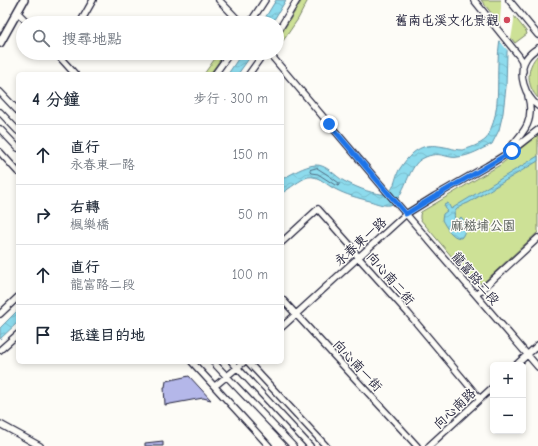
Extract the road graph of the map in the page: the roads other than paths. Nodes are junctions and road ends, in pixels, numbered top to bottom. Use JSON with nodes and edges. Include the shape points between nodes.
{"nodes":[{"id":1,"x":24,"y":0,"type":"edge"},
{"id":2,"x":93,"y":0,"type":"edge"},
{"id":3,"x":219,"y":0,"type":"edge"},
{"id":4,"x":265,"y":0,"type":"edge"},
{"id":5,"x":297,"y":0,"type":"edge"},
{"id":6,"x":474,"y":0,"type":"edge"},
{"id":7,"x":509,"y":0,"type":"edge"},
{"id":8,"x":17,"y":12,"type":"junction"},
{"id":9,"x":21,"y":16,"type":"edge"},
{"id":10,"x":84,"y":16,"type":"edge"},
{"id":11,"x":234,"y":16,"type":"edge"},
{"id":12,"x":255,"y":16,"type":"edge"},
{"id":13,"x":284,"y":21,"type":"edge"},
{"id":14,"x":538,"y":35,"type":"edge"},
{"id":15,"x":0,"y":43,"type":"edge"},
{"id":16,"x":538,"y":48,"type":"edge"},
{"id":17,"x":65,"y":60,"type":"edge"},
{"id":18,"x":225,"y":60,"type":"edge"},
{"id":19,"x":259,"y":60,"type":"edge"},
{"id":20,"x":274,"y":60,"type":"edge"},
{"id":21,"x":74,"y":72,"type":"edge"},
{"id":22,"x":216,"y":72,"type":"edge"},
{"id":23,"x":250,"y":72,"type":"edge"},
{"id":24,"x":523,"y":72,"type":"junction"},
{"id":25,"x":0,"y":92,"type":"edge"},
{"id":26,"x":528,"y":96,"type":"junction"},
{"id":27,"x":538,"y":106,"type":"edge"},
{"id":28,"x":16,"y":109,"type":"edge"},
{"id":29,"x":0,"y":112,"type":"edge"},
{"id":30,"x":0,"y":129,"type":"edge"},
{"id":31,"x":16,"y":129,"type":"edge"},
{"id":32,"x":538,"y":130,"type":"edge"},
{"id":33,"x":16,"y":146,"type":"edge"},
{"id":34,"x":0,"y":152,"type":"edge"},
{"id":35,"x":502,"y":157,"type":"junction"},
{"id":36,"x":16,"y":170,"type":"edge"},
{"id":37,"x":406,"y":214,"type":"junction"},
{"id":38,"x":538,"y":238,"type":"edge"},
{"id":39,"x":284,"y":240,"type":"edge"},
{"id":40,"x":358,"y":257,"type":"junction"},
{"id":41,"x":476,"y":295,"type":"junction"},
{"id":42,"x":16,"y":299,"type":"edge"},
{"id":43,"x":284,"y":301,"type":"edge"},
{"id":44,"x":0,"y":314,"type":"edge"},
{"id":45,"x":296,"y":314,"type":"junction"},
{"id":46,"x":284,"y":325,"type":"edge"},
{"id":47,"x":16,"y":336,"type":"edge"},
{"id":48,"x":538,"y":345,"type":"edge"},
{"id":49,"x":0,"y":350,"type":"edge"},
{"id":50,"x":528,"y":355,"type":"junction"},
{"id":51,"x":520,"y":362,"type":"edge"},
{"id":52,"x":194,"y":364,"type":"edge"},
{"id":53,"x":216,"y":364,"type":"edge"},
{"id":54,"x":234,"y":364,"type":"edge"},
{"id":55,"x":242,"y":364,"type":"edge"},
{"id":56,"x":250,"y":364,"type":"edge"},
{"id":57,"x":538,"y":367,"type":"edge"},
{"id":58,"x":237,"y":368,"type":"junction"},
{"id":59,"x":227,"y":377,"type":"junction"},
{"id":60,"x":215,"y":386,"type":"junction"},
{"id":61,"x":490,"y":390,"type":"edge"},
{"id":62,"x":480,"y":398,"type":"junction"},
{"id":63,"x":0,"y":424,"type":"edge"},
{"id":64,"x":40,"y":446,"type":"edge"},
{"id":65,"x":269,"y":446,"type":"edge"},
{"id":66,"x":293,"y":446,"type":"edge"},
{"id":67,"x":310,"y":446,"type":"edge"},
{"id":68,"x":326,"y":446,"type":"edge"},
{"id":69,"x":417,"y":446,"type":"edge"},
{"id":70,"x":429,"y":446,"type":"edge"}],
"edges":[{"from":1,"to":8,"type":"main road"},
{"from":2,"to":10,"type":"street"},
{"from":3,"to":11,"type":"street"},
{"from":4,"to":12,"type":"street"},
{"from":5,"to":13,"type":"street"},
{"from":6,"to":24,"type":"street","name":"永春東一路","via":[[522,61]]},
{"from":7,"to":14,"type":"street"},
{"from":8,"to":9,"type":"street"},
{"from":8,"to":15,"type":"main road"},
{"from":16,"to":24,"type":"street","via":[[529,54]]},
{"from":17,"to":21,"type":"street"},
{"from":18,"to":22,"type":"street"},
{"from":19,"to":23,"type":"street"},
{"from":20,"to":37,"type":"street","name":"龍富路二段"},
{"from":24,"to":26,"type":"street","name":"永春東一路"},
{"from":25,"to":28,"type":"street"},
{"from":26,"to":27,"type":"street"},
{"from":26,"to":35,"type":"street","name":"永春東一路","via":[[531,110],[529,122]]},
{"from":29,"to":31,"type":"street"},
{"from":30,"to":33,"type":"street"},
{"from":32,"to":35,"type":"street","name":"永春東一路"},
{"from":34,"to":36,"type":"street"},
{"from":35,"to":37,"type":"street","name":"永春東一路"},
{"from":37,"to":40,"type":"street","name":"永春東一路"},
{"from":37,"to":41,"type":"street","name":"龍富路二段"},
{"from":38,"to":41,"type":"street"},
{"from":39,"to":40,"type":"street","name":"向心南二街","via":[[318,209]]},
{"from":40,"to":45,"type":"street","name":"永春東一路"},
{"from":40,"to":62,"type":"street","name":"向心南二街"},
{"from":41,"to":50,"type":"street","name":"龍富路二段"},
{"from":42,"to":44,"type":"street"},
{"from":43,"to":45,"type":"street","name":"向心南一街"},
{"from":45,"to":46,"type":"street","name":"永春東一路"},
{"from":45,"to":69,"type":"street","name":"向心南一街"},
{"from":47,"to":49,"type":"street"},
{"from":48,"to":50,"type":"street"},
{"from":50,"to":51,"type":"street"},
{"from":50,"to":57,"type":"street","name":"龍富路二段"},
{"from":52,"to":60,"type":"street"},
{"from":53,"to":59,"type":"street"},
{"from":54,"to":58,"type":"street"},
{"from":55,"to":58,"type":"street"},
{"from":56,"to":68,"type":"street"},
{"from":58,"to":59,"type":"street"},
{"from":58,"to":67,"type":"street"},
{"from":59,"to":60,"type":"street"},
{"from":59,"to":66,"type":"street"},
{"from":60,"to":65,"type":"street"},
{"from":61,"to":62,"type":"street","name":"向心南路"},
{"from":62,"to":70,"type":"street","name":"向心南路"},
{"from":63,"to":64,"type":"street"}]}
